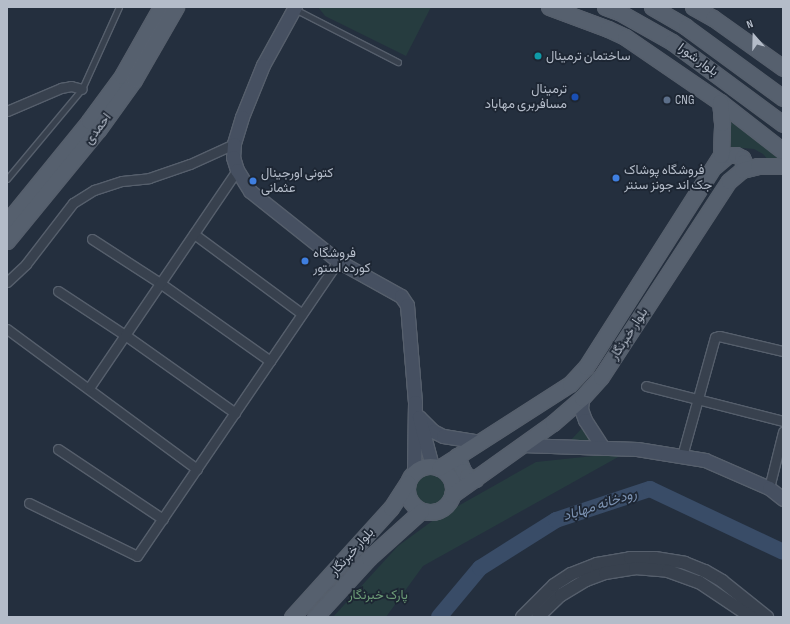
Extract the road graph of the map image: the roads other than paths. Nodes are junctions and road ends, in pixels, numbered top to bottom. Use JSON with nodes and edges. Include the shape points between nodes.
{"nodes":[{"id":1,"x":119,"y":7,"type":"edge"},
{"id":2,"x":160,"y":7,"type":"edge"},
{"id":3,"x":176,"y":7,"type":"edge"},
{"id":4,"x":549,"y":7,"type":"edge"},
{"id":5,"x":605,"y":7,"type":"edge"},
{"id":6,"x":652,"y":7,"type":"edge"},
{"id":7,"x":693,"y":7,"type":"edge"},
{"id":8,"x":295,"y":8,"type":"edge"},
{"id":9,"x":398,"y":62,"type":"dead end"},
{"id":10,"x":783,"y":68,"type":"edge"},
{"id":11,"x":82,"y":89,"type":"junction"},
{"id":12,"x":783,"y":98,"type":"edge"},
{"id":13,"x":720,"y":102,"type":"junction"},
{"id":14,"x":7,"y":111,"type":"edge"},
{"id":15,"x":783,"y":124,"type":"edge"},
{"id":16,"x":234,"y":144,"type":"junction"},
{"id":17,"x":783,"y":151,"type":"edge"},
{"id":18,"x":783,"y":166,"type":"edge"},
{"id":19,"x":713,"y":168,"type":"junction"},
{"id":20,"x":237,"y":170,"type":"junction"},
{"id":21,"x":742,"y":170,"type":"junction"},
{"id":22,"x":7,"y":179,"type":"edge"},
{"id":23,"x":7,"y":222,"type":"edge"},
{"id":24,"x":194,"y":234,"type":"junction"},
{"id":25,"x":92,"y":239,"type":"dead end"},
{"id":26,"x":7,"y":241,"type":"edge"},
{"id":27,"x":338,"y":261,"type":"junction"},
{"id":28,"x":7,"y":282,"type":"edge"},
{"id":29,"x":160,"y":283,"type":"junction"},
{"id":30,"x":58,"y":291,"type":"dead end"},
{"id":31,"x":302,"y":314,"type":"junction"},
{"id":32,"x":7,"y":329,"type":"edge"},
{"id":33,"x":125,"y":335,"type":"junction"},
{"id":34,"x":783,"y":351,"type":"edge"},
{"id":35,"x":270,"y":362,"type":"junction"},
{"id":36,"x":646,"y":386,"type":"dead end"},
{"id":37,"x":89,"y":388,"type":"junction"},
{"id":38,"x":582,"y":398,"type":"junction"},
{"id":39,"x":698,"y":399,"type":"junction"},
{"id":40,"x":415,"y":402,"type":"junction"},
{"id":41,"x":235,"y":413,"type":"junction"},
{"id":42,"x":419,"y":417,"type":"junction"},
{"id":43,"x":783,"y":421,"type":"edge"},
{"id":44,"x":783,"y":432,"type":"edge"},
{"id":45,"x":479,"y":442,"type":"junction"},
{"id":46,"x":522,"y":445,"type":"junction"},
{"id":47,"x":603,"y":448,"type":"junction"},
{"id":48,"x":58,"y":449,"type":"dead end"},
{"id":49,"x":457,"y":456,"type":"junction"},
{"id":50,"x":682,"y":456,"type":"junction"},
{"id":51,"x":436,"y":467,"type":"junction"},
{"id":52,"x":197,"y":469,"type":"junction"},
{"id":53,"x":411,"y":478,"type":"junction"},
{"id":54,"x":474,"y":479,"type":"junction"},
{"id":55,"x":769,"y":488,"type":"junction"},
{"id":56,"x":452,"y":495,"type":"junction"},
{"id":57,"x":783,"y":499,"type":"edge"},
{"id":58,"x":29,"y":503,"type":"dead end"},
{"id":59,"x":391,"y":508,"type":"junction"},
{"id":60,"x":421,"y":511,"type":"junction"},
{"id":61,"x":162,"y":519,"type":"junction"},
{"id":62,"x":409,"y":522,"type":"junction"},
{"id":63,"x":558,"y":590,"type":"junction"},
{"id":64,"x":292,"y":617,"type":"edge"},
{"id":65,"x":316,"y":617,"type":"edge"},
{"id":66,"x":522,"y":617,"type":"edge"},
{"id":67,"x":538,"y":617,"type":"edge"},
{"id":68,"x":751,"y":617,"type":"edge"},
{"id":69,"x":767,"y":617,"type":"edge"}],
"edges":[{"from":1,"to":11,"type":"lane"},
{"from":2,"to":23,"type":"main road","name":"احمدی","via":[[122,76]]},
{"from":3,"to":26,"type":"main road","name":"احمدی","via":[[134,80],[98,130]]},
{"from":4,"to":13,"type":"main road","via":[[625,37]]},
{"from":5,"to":15,"type":"main road","name":"بلوار شورا","via":[[619,12],[672,42]]},
{"from":6,"to":12,"type":"main road","name":"بلوار شورا","via":[[686,27]]},
{"from":7,"to":10,"type":"main road","via":[[713,18]]},
{"from":8,"to":9,"type":"lane"},
{"from":8,"to":16,"type":"main road","via":[[264,65],[242,117]]},
{"from":11,"to":14,"type":"street","via":[[71,86],[61,88]]},
{"from":11,"to":22,"type":"lane"},
{"from":13,"to":17,"type":"main road"},
{"from":13,"to":19,"type":"main road","name":"بلوار خبرنگار","via":[[721,155]]},
{"from":16,"to":20,"type":"main road","via":[[233,157]]},
{"from":16,"to":28,"type":"street","via":[[156,176],[122,181],[94,190],[73,203],[26,264]]},
{"from":18,"to":21,"type":"main road","via":[[758,166]]},
{"from":19,"to":21,"type":"main road","via":[[728,155],[736,155],[744,162]]},
{"from":19,"to":45,"type":"main road","name":"بلوار خبرنگار","via":[[586,367],[570,384]]},
{"from":20,"to":24,"type":"street"},
{"from":20,"to":27,"type":"main road","via":[[250,191]]},
{"from":21,"to":38,"type":"main road","name":"بلوار خبرنگار","via":[[721,192],[601,377]]},
{"from":24,"to":29,"type":"street"},
{"from":24,"to":31,"type":"street"},
{"from":25,"to":29,"type":"street"},
{"from":27,"to":31,"type":"street"},
{"from":27,"to":40,"type":"main road","via":[[401,296],[407,305]]},
{"from":29,"to":33,"type":"street"},
{"from":29,"to":35,"type":"street"},
{"from":30,"to":33,"type":"street"},
{"from":31,"to":35,"type":"street"},
{"from":32,"to":37,"type":"street"},
{"from":33,"to":37,"type":"street"},
{"from":33,"to":41,"type":"street"},
{"from":34,"to":39,"type":"street","via":[[715,337]]},
{"from":35,"to":41,"type":"street"},
{"from":36,"to":39,"type":"street"},
{"from":37,"to":52,"type":"street"},
{"from":38,"to":46,"type":"main road","name":"بلوار خبرنگار"},
{"from":38,"to":47,"type":"main road","via":[[581,409],[585,420]]},
{"from":39,"to":43,"type":"street"},
{"from":39,"to":50,"type":"street"},
{"from":40,"to":42,"type":"main road"},
{"from":40,"to":53,"type":"main road"},
{"from":41,"to":52,"type":"street"},
{"from":42,"to":45,"type":"main road","via":[[433,431],[443,436]]},
{"from":42,"to":51,"type":"main road"},
{"from":44,"to":55,"type":"street"},
{"from":45,"to":49,"type":"main road","name":"بلوار خبرنگار"},
{"from":46,"to":47,"type":"main road"},
{"from":46,"to":54,"type":"main road","name":"بلوار خبرنگار"},
{"from":47,"to":50,"type":"main road","via":[[637,449]]},
{"from":48,"to":61,"type":"street"},
{"from":49,"to":51,"type":"main road","name":"بلوار خبرنگار"},
{"from":49,"to":54,"type":"main road","via":[[463,471]]},
{"from":50,"to":55,"type":"main road","via":[[705,460]]},
{"from":51,"to":53,"type":"main road","via":[[426,466]]},
{"from":51,"to":56,"type":"main road","via":[[444,471],[452,482]]},
{"from":52,"to":61,"type":"street"},
{"from":53,"to":59,"type":"main road","name":"بلوار خبرنگار"},
{"from":53,"to":60,"type":"main road","via":[[408,496]]},
{"from":54,"to":56,"type":"main road","name":"بلوار خبرنگار"},
{"from":55,"to":57,"type":"main road"},
{"from":56,"to":60,"type":"main road","via":[[450,501],[440,510]]},
{"from":58,"to":61,"type":"street","via":[[137,556]]},
{"from":59,"to":62,"type":"main road","via":[[402,512]]},
{"from":59,"to":64,"type":"main road","name":"بلوار خبرنگار"},
{"from":60,"to":62,"type":"main road","name":"بلوار خبرنگار"},
{"from":62,"to":65,"type":"main road","name":"بلوار خبرنگار","via":[[369,558]]},
{"from":63,"to":66,"type":"street"},
{"from":63,"to":67,"type":"street"},
{"from":63,"to":68,"type":"street","via":[[605,573],[635,568],[668,571],[699,582]]},
{"from":63,"to":69,"type":"street","via":[[571,574],[597,564],[630,558],[655,558],[684,563],[705,571],[722,581]]}]}
